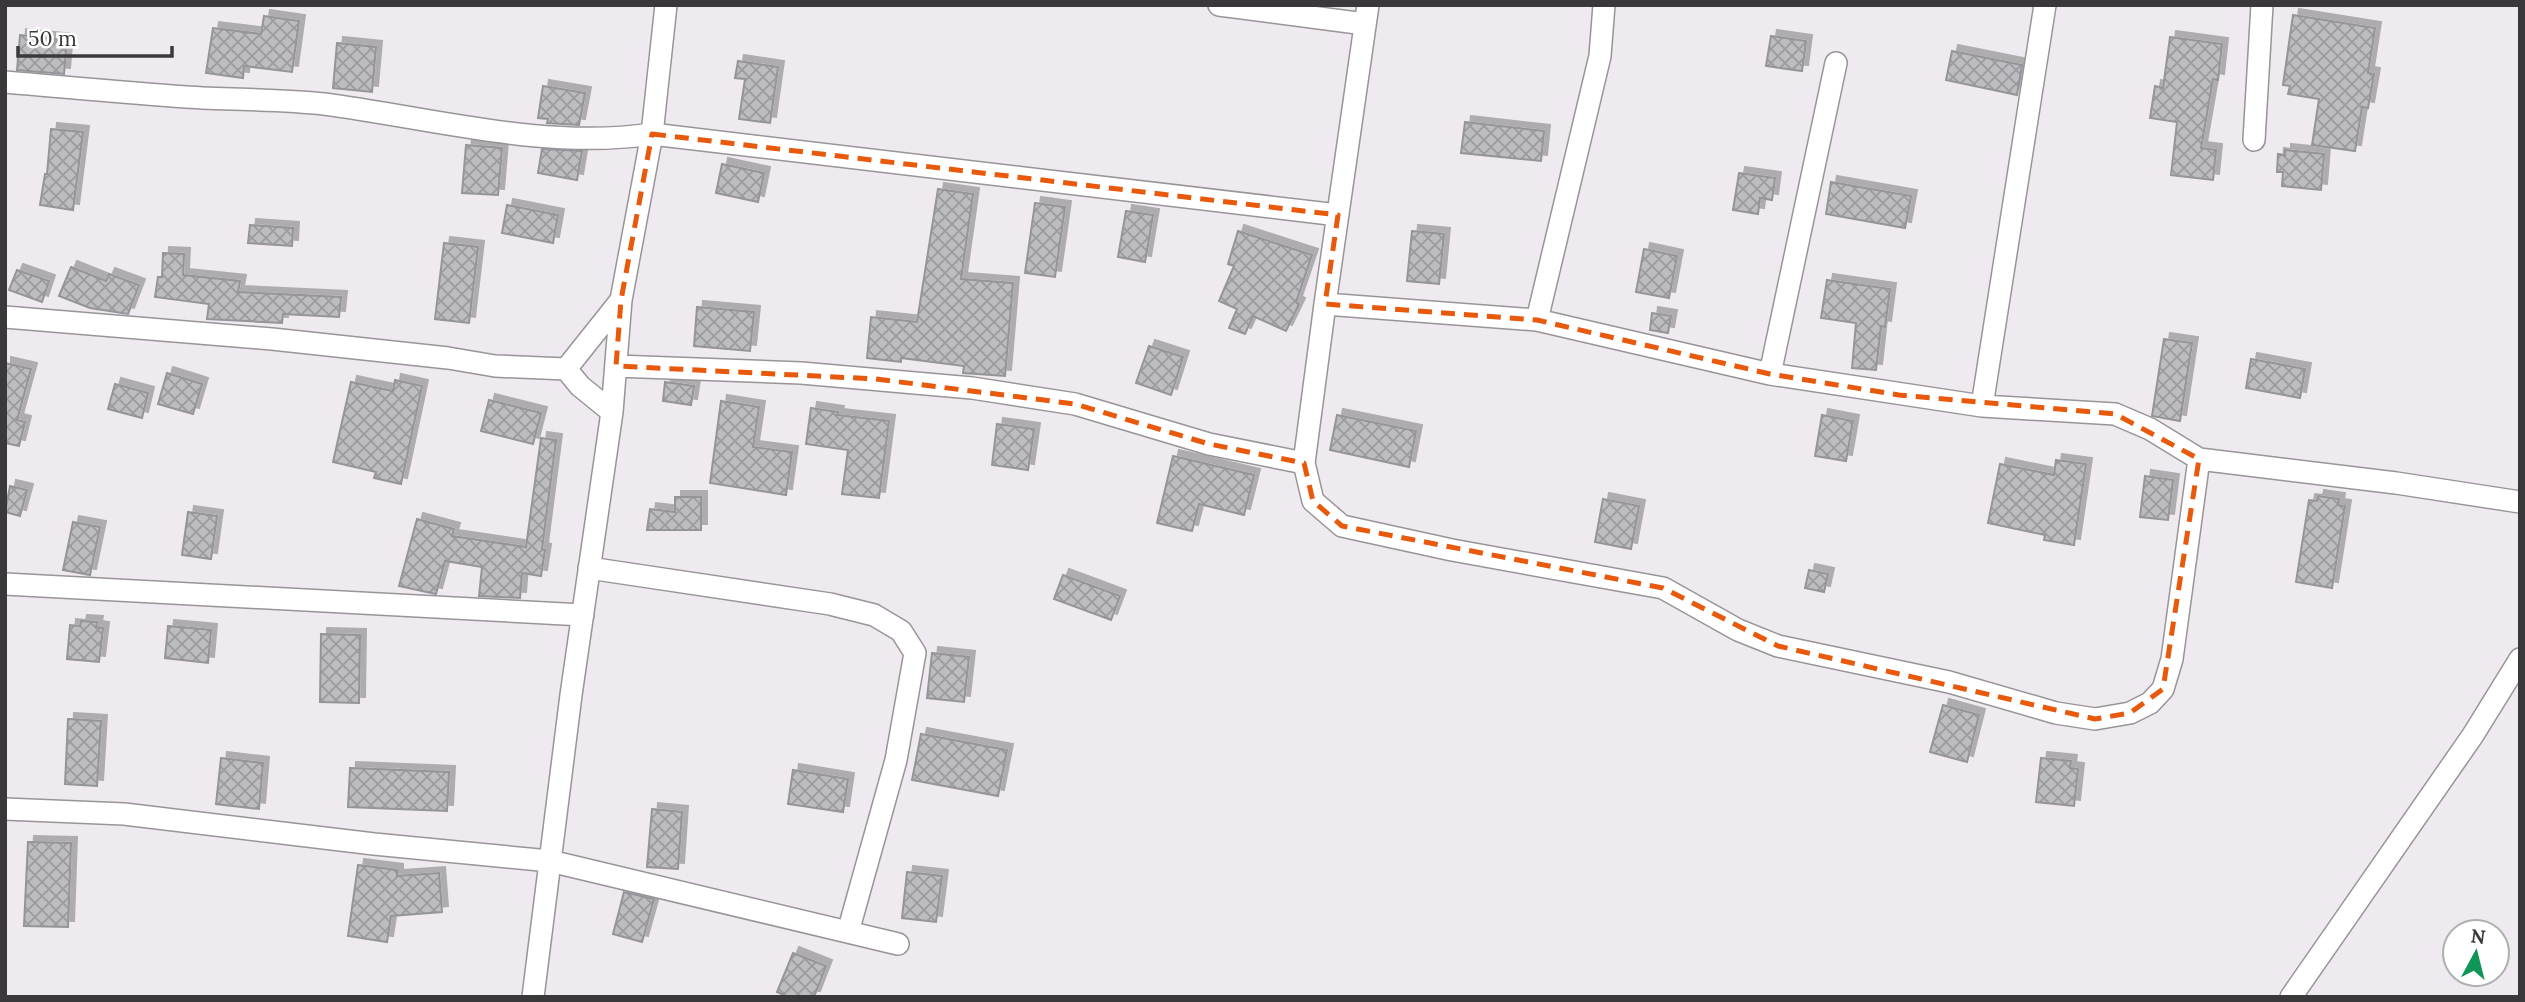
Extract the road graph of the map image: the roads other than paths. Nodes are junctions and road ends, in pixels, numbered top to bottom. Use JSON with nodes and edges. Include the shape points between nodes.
{"nodes":[{"id":1,"x":666,"y":5,"type":"edge"},
{"id":2,"x":1219,"y":5,"type":"edge"},
{"id":3,"x":1604,"y":5,"type":"edge"},
{"id":4,"x":2045,"y":5,"type":"edge"},
{"id":5,"x":2262,"y":5,"type":"edge"},
{"id":6,"x":1366,"y":15,"type":"edge"},
{"id":7,"x":1836,"y":63,"type":"dead end"},
{"id":8,"x":5,"y":82,"type":"edge"},
{"id":9,"x":652,"y":134,"type":"junction"},
{"id":10,"x":2254,"y":139,"type":"dead end"},
{"id":11,"x":1338,"y":215,"type":"junction"},
{"id":12,"x":621,"y":300,"type":"junction"},
{"id":13,"x":1325,"y":304,"type":"junction"},
{"id":14,"x":5,"y":317,"type":"edge"},
{"id":15,"x":1538,"y":320,"type":"junction"},
{"id":16,"x":616,"y":366,"type":"junction"},
{"id":17,"x":566,"y":369,"type":"junction"},
{"id":18,"x":1770,"y":374,"type":"junction"},
{"id":19,"x":1982,"y":406,"type":"junction"},
{"id":20,"x":612,"y":412,"type":"junction"},
{"id":21,"x":2199,"y":459,"type":"junction"},
{"id":22,"x":1304,"y":463,"type":"junction"},
{"id":23,"x":2520,"y":502,"type":"edge"},
{"id":24,"x":589,"y":568,"type":"junction"},
{"id":25,"x":5,"y":584,"type":"edge"},
{"id":26,"x":583,"y":615,"type":"junction"},
{"id":27,"x":2520,"y":659,"type":"edge"},
{"id":28,"x":5,"y":809,"type":"edge"},
{"id":29,"x":550,"y":861,"type":"junction"},
{"id":30,"x":848,"y":932,"type":"junction"},
{"id":31,"x":898,"y":944,"type":"dead end"},
{"id":32,"x":533,"y":997,"type":"edge"},
{"id":33,"x":2291,"y":997,"type":"edge"}],
"edges":[{"from":1,"to":9,"type":"street"},
{"from":2,"to":6,"type":"street"},
{"from":3,"to":15,"type":"street","via":[[1600,56]]},
{"from":4,"to":19,"type":"street"},
{"from":5,"to":10,"type":"street"},
{"from":6,"to":11,"type":"street"},
{"from":7,"to":18,"type":"street"},
{"from":8,"to":9,"type":"street","via":[[323,104],[529,135],[622,139]]},
{"from":9,"to":11,"type":"street"},
{"from":9,"to":12,"type":"street"},
{"from":11,"to":13,"type":"street"},
{"from":12,"to":16,"type":"street"},
{"from":12,"to":17,"type":"street"},
{"from":13,"to":15,"type":"street"},
{"from":13,"to":22,"type":"street"},
{"from":14,"to":17,"type":"street","via":[[272,339],[495,366]]},
{"from":15,"to":18,"type":"street"},
{"from":16,"to":20,"type":"street"},
{"from":16,"to":22,"type":"street","via":[[801,373],[972,388],[1075,404],[1209,443]]},
{"from":17,"to":20,"type":"street"},
{"from":18,"to":19,"type":"street"},
{"from":19,"to":21,"type":"street","via":[[2115,414]]},
{"from":20,"to":24,"type":"street"},
{"from":21,"to":22,"type":"street","via":[[2172,659],[2163,689],[2150,703],[2130,713],[2095,719],[2056,713],[1950,682],[1778,646],[1738,630],[1663,588],[1342,526],[1313,501]]},
{"from":21,"to":23,"type":"street"},
{"from":24,"to":26,"type":"street"},
{"from":24,"to":30,"type":"street","via":[[830,604],[874,615],[901,631],[915,653],[898,747]]},
{"from":25,"to":26,"type":"street"},
{"from":26,"to":29,"type":"street"},
{"from":27,"to":33,"type":"street","via":[[2473,735]]},
{"from":28,"to":29,"type":"street","via":[[124,814]]},
{"from":29,"to":30,"type":"street"},
{"from":29,"to":32,"type":"street"},
{"from":30,"to":31,"type":"street"}]}
